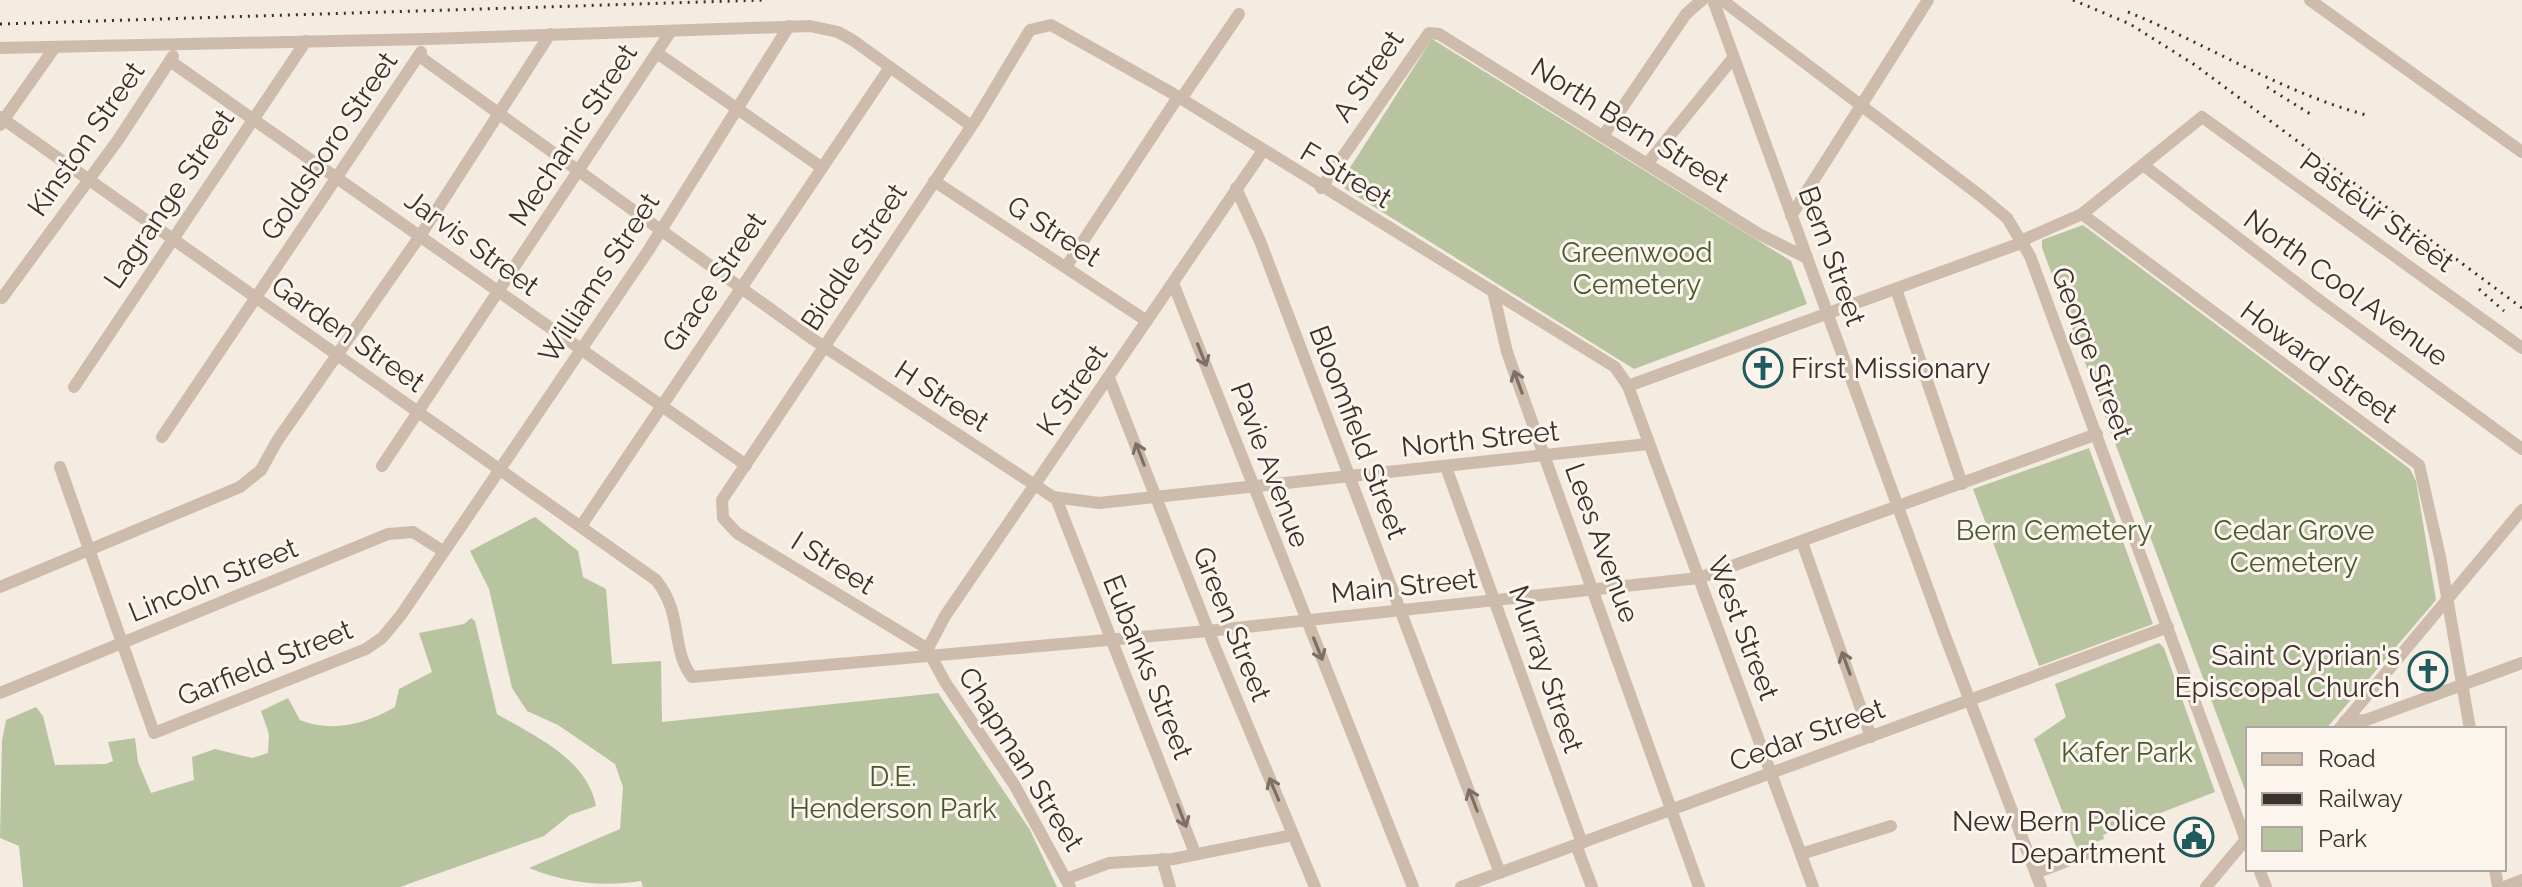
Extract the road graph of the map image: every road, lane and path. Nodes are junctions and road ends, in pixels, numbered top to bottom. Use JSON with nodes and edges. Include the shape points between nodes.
{"nodes":[{"id":1,"x":1702,"y":0,"type":"edge"},
{"id":2,"x":1713,"y":0,"type":"edge"},
{"id":3,"x":1722,"y":0,"type":"edge"},
{"id":4,"x":1928,"y":0,"type":"edge"},
{"id":5,"x":2310,"y":0,"type":"edge"},
{"id":6,"x":1239,"y":14,"type":"dead end"},
{"id":7,"x":789,"y":26,"type":"junction"},
{"id":8,"x":1030,"y":30,"type":"joint"},
{"id":9,"x":671,"y":31,"type":"junction"},
{"id":10,"x":1429,"y":33,"type":"joint"},
{"id":11,"x":550,"y":34,"type":"junction"},
{"id":12,"x":428,"y":39,"type":"junction"},
{"id":13,"x":306,"y":41,"type":"junction"},
{"id":14,"x":181,"y":45,"type":"junction"},
{"id":15,"x":55,"y":47,"type":"junction"},
{"id":16,"x":0,"y":48,"type":"edge"},
{"id":17,"x":657,"y":53,"type":"junction"},
{"id":18,"x":419,"y":56,"type":"junction"},
{"id":19,"x":1733,"y":58,"type":"junction"},
{"id":20,"x":170,"y":61,"type":"junction"},
{"id":21,"x":890,"y":67,"type":"junction"},
{"id":22,"x":1179,"y":98,"type":"junction"},
{"id":23,"x":1860,"y":103,"type":"junction"},
{"id":24,"x":737,"y":110,"type":"junction"},
{"id":25,"x":499,"y":115,"type":"junction"},
{"id":26,"x":253,"y":118,"type":"junction"},
{"id":27,"x":1,"y":121,"type":"edge"},
{"id":28,"x":970,"y":125,"type":"junction"},
{"id":29,"x":1603,"y":136,"type":"junction"},
{"id":30,"x":1262,"y":152,"type":"junction"},
{"id":31,"x":2522,"y":152,"type":"edge"},
{"id":32,"x":1647,"y":164,"type":"junction"},
{"id":33,"x":2143,"y":165,"type":"junction"},
{"id":34,"x":821,"y":167,"type":"junction"},
{"id":35,"x":579,"y":171,"type":"junction"},
{"id":36,"x":337,"y":177,"type":"junction"},
{"id":37,"x":89,"y":180,"type":"junction"},
{"id":38,"x":934,"y":181,"type":"junction"},
{"id":39,"x":1236,"y":188,"type":"junction"},
{"id":40,"x":1321,"y":188,"type":"junction"},
{"id":41,"x":2082,"y":214,"type":"junction"},
{"id":42,"x":1791,"y":216,"type":"junction"},
{"id":43,"x":662,"y":229,"type":"junction"},
{"id":44,"x":420,"y":236,"type":"junction"},
{"id":45,"x":171,"y":239,"type":"junction"},
{"id":46,"x":2023,"y":241,"type":"junction"},
{"id":47,"x":1807,"y":258,"type":"junction"},
{"id":48,"x":1066,"y":267,"type":"junction"},
{"id":49,"x":1173,"y":283,"type":"junction"},
{"id":50,"x":741,"y":286,"type":"junction"},
{"id":51,"x":1896,"y":289,"type":"junction"},
{"id":52,"x":1493,"y":291,"type":"junction"},
{"id":53,"x":498,"y":292,"type":"junction"},
{"id":54,"x":2,"y":298,"type":"dead end"},
{"id":55,"x":256,"y":298,"type":"junction"},
{"id":56,"x":1828,"y":314,"type":"junction"},
{"id":57,"x":1147,"y":321,"type":"junction"},
{"id":58,"x":825,"y":346,"type":"junction"},
{"id":59,"x":2522,"y":348,"type":"edge"},
{"id":60,"x":580,"y":350,"type":"junction"},
{"id":61,"x":339,"y":356,"type":"junction"},
{"id":62,"x":1109,"y":378,"type":"junction"},
{"id":63,"x":1628,"y":386,"type":"junction"},
{"id":64,"x":74,"y":387,"type":"dead end"},
{"id":65,"x":660,"y":405,"type":"junction"},
{"id":66,"x":419,"y":413,"type":"junction"},
{"id":67,"x":2097,"y":434,"type":"junction"},
{"id":68,"x":162,"y":437,"type":"dead end"},
{"id":69,"x":1648,"y":444,"type":"junction"},
{"id":70,"x":2522,"y":449,"type":"edge"},
{"id":71,"x":1545,"y":456,"type":"junction"},
{"id":72,"x":746,"y":465,"type":"junction"},
{"id":73,"x":382,"y":466,"type":"dead end"},
{"id":74,"x":60,"y":467,"type":"dead end"},
{"id":75,"x":1446,"y":467,"type":"junction"},
{"id":76,"x":500,"y":471,"type":"junction"},
{"id":77,"x":1350,"y":476,"type":"junction"},
{"id":78,"x":1962,"y":484,"type":"junction"},
{"id":79,"x":1035,"y":485,"type":"junction"},
{"id":80,"x":1251,"y":485,"type":"junction"},
{"id":81,"x":1155,"y":495,"type":"junction"},
{"id":82,"x":1056,"y":498,"type":"junction"},
{"id":83,"x":1899,"y":506,"type":"junction"},
{"id":84,"x":2522,"y":510,"type":"edge"},
{"id":85,"x":721,"y":512,"type":"joint"},
{"id":86,"x":581,"y":526,"type":"junction"},
{"id":87,"x":1802,"y":542,"type":"junction"},
{"id":88,"x":89,"y":551,"type":"junction"},
{"id":89,"x":443,"y":551,"type":"junction"},
{"id":90,"x":1699,"y":578,"type":"junction"},
{"id":91,"x":0,"y":587,"type":"edge"},
{"id":92,"x":1595,"y":591,"type":"junction"},
{"id":93,"x":2447,"y":600,"type":"junction"},
{"id":94,"x":1497,"y":601,"type":"junction"},
{"id":95,"x":1401,"y":611,"type":"junction"},
{"id":96,"x":1306,"y":621,"type":"junction"},
{"id":97,"x":2168,"y":627,"type":"junction"},
{"id":98,"x":1208,"y":631,"type":"junction"},
{"id":99,"x":1112,"y":640,"type":"junction"},
{"id":100,"x":122,"y":644,"type":"junction"},
{"id":101,"x":928,"y":654,"type":"junction"},
{"id":102,"x":2522,"y":663,"type":"edge"},
{"id":103,"x":692,"y":677,"type":"joint"},
{"id":104,"x":2462,"y":684,"type":"junction"},
{"id":105,"x":0,"y":693,"type":"edge"},
{"id":106,"x":1970,"y":701,"type":"junction"},
{"id":107,"x":2342,"y":725,"type":"edge"},
{"id":108,"x":2470,"y":727,"type":"edge"},
{"id":109,"x":1871,"y":737,"type":"junction"},
{"id":110,"x":1771,"y":773,"type":"junction"},
{"id":111,"x":1669,"y":810,"type":"junction"},
{"id":112,"x":1891,"y":826,"type":"dead end"},
{"id":113,"x":1293,"y":835,"type":"junction"},
{"id":114,"x":2246,"y":838,"type":"edge"},
{"id":115,"x":2246,"y":842,"type":"edge"},
{"id":116,"x":1579,"y":844,"type":"junction"},
{"id":117,"x":2096,"y":850,"type":"dead end"},
{"id":118,"x":1195,"y":853,"type":"junction"},
{"id":119,"x":1801,"y":854,"type":"junction"},
{"id":120,"x":1162,"y":859,"type":"junction"},
{"id":121,"x":1500,"y":873,"type":"junction"},
{"id":122,"x":2036,"y":873,"type":"junction"},
{"id":123,"x":2522,"y":880,"type":"edge"},
{"id":124,"x":1068,"y":883,"type":"edge"},
{"id":125,"x":1170,"y":887,"type":"edge"},
{"id":126,"x":1315,"y":887,"type":"edge"},
{"id":127,"x":1413,"y":887,"type":"edge"},
{"id":128,"x":1461,"y":887,"type":"edge"},
{"id":129,"x":1592,"y":887,"type":"edge"},
{"id":130,"x":1699,"y":887,"type":"edge"},
{"id":131,"x":1813,"y":887,"type":"edge"},
{"id":132,"x":2041,"y":887,"type":"edge"},
{"id":133,"x":2206,"y":887,"type":"edge"},
{"id":134,"x":2501,"y":887,"type":"edge"}],
"edges":[{"from":1,"to":29,"type":"street","via":[[1686,14]]},
{"from":2,"to":19,"type":"street","name":"Bern Street"},
{"from":3,"to":23,"type":"street","name":"George Street"},
{"from":4,"to":23,"type":"street"},
{"from":5,"to":31,"type":"street"},
{"from":6,"to":22,"type":"street"},
{"from":7,"to":9,"type":"street"},
{"from":7,"to":21,"type":"street","via":[[838,32]]},
{"from":7,"to":24,"type":"street","name":"Williams Street"},
{"from":8,"to":22,"type":"street","name":"F Street","via":[[1051,25],[1062,29]]},
{"from":8,"to":28,"type":"street","name":"Biddle Street"},
{"from":9,"to":11,"type":"street"},
{"from":9,"to":17,"type":"street","name":"Mechanic Street"},
{"from":10,"to":29,"type":"street","name":"North Bern Street","via":[[1439,34]]},
{"from":10,"to":40,"type":"street","name":"A Street"},
{"from":11,"to":12,"type":"street"},
{"from":11,"to":25,"type":"street"},
{"from":12,"to":13,"type":"street"},
{"from":12,"to":18,"type":"street","name":"Goldsboro Street"},
{"from":13,"to":14,"type":"street"},
{"from":13,"to":26,"type":"street","name":"Lagrange Street"},
{"from":14,"to":15,"type":"street"},
{"from":14,"to":20,"type":"street","name":"Kinston Street"},
{"from":15,"to":16,"type":"street"},
{"from":15,"to":27,"type":"street"},
{"from":17,"to":24,"type":"street"},
{"from":17,"to":35,"type":"street","name":"Mechanic Street"},
{"from":18,"to":25,"type":"street","name":"H Street"},
{"from":18,"to":36,"type":"street","name":"Goldsboro Street"},
{"from":19,"to":32,"type":"street"},
{"from":19,"to":42,"type":"street","name":"Bern Street"},
{"from":20,"to":26,"type":"street","name":"Jarvis Street"},
{"from":20,"to":37,"type":"street","name":"Kinston Street"},
{"from":21,"to":28,"type":"street"},
{"from":21,"to":34,"type":"street","name":"Grace Street"},
{"from":22,"to":30,"type":"street","name":"F Street"},
{"from":22,"to":48,"type":"street"},
{"from":23,"to":42,"type":"street"},
{"from":23,"to":46,"type":"street","name":"George Street","via":[[1995,207]]},
{"from":24,"to":34,"type":"street"},
{"from":24,"to":43,"type":"street","name":"Williams Street"},
{"from":25,"to":35,"type":"street","name":"H Street"},
{"from":25,"to":44,"type":"street"},
{"from":26,"to":36,"type":"street","name":"Jarvis Street"},
{"from":26,"to":45,"type":"street","name":"Lagrange Street"},
{"from":27,"to":37,"type":"street","name":"Garden Street"},
{"from":28,"to":38,"type":"street","name":"Biddle Street"},
{"from":29,"to":32,"type":"street","name":"North Bern Street"},
{"from":30,"to":39,"type":"street","name":"K Street"},
{"from":30,"to":40,"type":"street","name":"F Street"},
{"from":32,"to":47,"type":"street","name":"North Bern Street"},
{"from":33,"to":41,"type":"street"},
{"from":33,"to":59,"type":"street","name":"Pasteur Street","via":[[2202,117]]},
{"from":33,"to":70,"type":"street","name":"North Cool Avenue"},
{"from":34,"to":50,"type":"street","name":"Grace Street"},
{"from":35,"to":43,"type":"street","name":"H Street"},
{"from":35,"to":53,"type":"street","name":"Mechanic Street"},
{"from":36,"to":44,"type":"street","name":"Jarvis Street"},
{"from":36,"to":55,"type":"street","name":"Goldsboro Street"},
{"from":37,"to":45,"type":"street","name":"Garden Street"},
{"from":37,"to":54,"type":"street","name":"Kinston Street"},
{"from":38,"to":48,"type":"street","name":"G Street"},
{"from":38,"to":58,"type":"street","name":"Biddle Street"},
{"from":39,"to":49,"type":"street","name":"K Street"},
{"from":39,"to":77,"type":"street","name":"Bloomfield Street"},
{"from":40,"to":52,"type":"street","name":"F Street"},
{"from":41,"to":46,"type":"street"},
{"from":41,"to":93,"type":"street","name":"Howard Street","via":[[2419,465]]},
{"from":42,"to":47,"type":"street","name":"Bern Street"},
{"from":43,"to":50,"type":"street","name":"H Street"},
{"from":43,"to":60,"type":"street","name":"Williams Street"},
{"from":44,"to":53,"type":"street","name":"Jarvis Street"},
{"from":44,"to":61,"type":"street"},
{"from":45,"to":55,"type":"street","name":"Garden Street"},
{"from":45,"to":64,"type":"street","name":"Lagrange Street"},
{"from":46,"to":51,"type":"street"},
{"from":46,"to":67,"type":"street","name":"George Street"},
{"from":47,"to":56,"type":"street","name":"Bern Street"},
{"from":48,"to":57,"type":"street","name":"G Street"},
{"from":49,"to":57,"type":"street","name":"K Street"},
{"from":49,"to":80,"type":"street","name":"Pavie Avenue","one_way":true},
{"from":50,"to":58,"type":"street","name":"H Street"},
{"from":50,"to":65,"type":"street","name":"Grace Street"},
{"from":51,"to":56,"type":"street"},
{"from":51,"to":78,"type":"street"},
{"from":52,"to":63,"type":"street","name":"F Street","via":[[1615,367]]},
{"from":71,"to":52,"type":"street","name":"Lees Avenue","one_way":true,"via":[[1507,352]]},
{"from":53,"to":60,"type":"street","name":"Jarvis Street"},
{"from":53,"to":66,"type":"street","name":"Mechanic Street"},
{"from":55,"to":61,"type":"street","name":"Garden Street"},
{"from":55,"to":68,"type":"street","name":"Goldsboro Street"},
{"from":56,"to":63,"type":"street"},
{"from":56,"to":83,"type":"street","name":"Bern Street"},
{"from":57,"to":62,"type":"street","name":"K Street"},
{"from":58,"to":72,"type":"street","name":"Biddle Street"},
{"from":58,"to":79,"type":"street","name":"H Street"},
{"from":60,"to":65,"type":"street","name":"Jarvis Street"},
{"from":60,"to":76,"type":"street","name":"Williams Street"},
{"from":61,"to":66,"type":"street","name":"Garden Street"},
{"from":61,"to":88,"type":"street","via":[[261,470],[240,487]]},
{"from":62,"to":79,"type":"street","name":"K Street"},
{"from":81,"to":62,"type":"street","name":"Green Street","one_way":true},
{"from":63,"to":69,"type":"street","name":"West Street"},
{"from":65,"to":72,"type":"street","name":"Jarvis Street"},
{"from":65,"to":86,"type":"street","name":"Grace Street"},
{"from":66,"to":73,"type":"street","name":"Mechanic Street"},
{"from":66,"to":76,"type":"street","name":"Garden Street"},
{"from":67,"to":78,"type":"street","name":"Main Street"},
{"from":67,"to":97,"type":"street","name":"George Street"},
{"from":69,"to":71,"type":"street","name":"North Street"},
{"from":69,"to":90,"type":"street","name":"West Street"},
{"from":71,"to":75,"type":"street","name":"North Street"},
{"from":71,"to":92,"type":"street","name":"Lees Avenue"},
{"from":72,"to":85,"type":"street","name":"Biddle Street","via":[[722,500]]},
{"from":74,"to":88,"type":"street"},
{"from":75,"to":77,"type":"street","name":"North Street"},
{"from":75,"to":94,"type":"street","name":"Murray Street"},
{"from":76,"to":86,"type":"street","name":"Garden Street"},
{"from":76,"to":89,"type":"street","name":"Williams Street"},
{"from":77,"to":80,"type":"street","name":"North Street"},
{"from":77,"to":95,"type":"street","name":"Bloomfield Street"},
{"from":78,"to":83,"type":"street","name":"Main Street"},
{"from":79,"to":82,"type":"street","name":"North Street"},
{"from":79,"to":101,"type":"street","name":"K Street","via":[[945,616]]},
{"from":80,"to":81,"type":"street","name":"North Street"},
{"from":80,"to":96,"type":"street","name":"Pavie Avenue"},
{"from":81,"to":82,"type":"street","name":"North Street","via":[[1088,503]]},
{"from":81,"to":98,"type":"street","name":"Green Street"},
{"from":82,"to":99,"type":"street","name":"Eubanks Street"},
{"from":83,"to":87,"type":"street","name":"Main Street"},
{"from":83,"to":106,"type":"street","name":"Bern Street"},
{"from":84,"to":93,"type":"street"},
{"from":85,"to":101,"type":"street","name":"I Street","via":[[737,533]]},
{"from":86,"to":103,"type":"street","name":"Garden Street","via":[[666,592],[683,663]]},
{"from":87,"to":90,"type":"street","name":"Main Street"},
{"from":109,"to":87,"type":"street","one_way":true},
{"from":88,"to":91,"type":"street"},
{"from":88,"to":100,"type":"street"},
{"from":89,"to":100,"type":"street","name":"Lincoln Street","via":[[413,532],[388,534]]},
{"from":89,"to":100,"type":"street","name":"Garfield Street","via":[[401,615],[374,644],[154,733]]},
{"from":90,"to":92,"type":"street","name":"Main Street"},
{"from":90,"to":110,"type":"street","name":"West Street"},
{"from":92,"to":94,"type":"street","name":"Main Street"},
{"from":92,"to":111,"type":"street","name":"Lees Avenue"},
{"from":93,"to":104,"type":"street","name":"Howard Street"},
{"from":93,"to":107,"type":"street"},
{"from":94,"to":95,"type":"street","name":"Main Street"},
{"from":94,"to":116,"type":"street","name":"Murray Street"},
{"from":95,"to":96,"type":"street","name":"Main Street"},
{"from":121,"to":95,"type":"street","name":"Bloomfield Street","one_way":true},
{"from":96,"to":98,"type":"street","name":"Main Street"},
{"from":96,"to":127,"type":"street","name":"Pavie Avenue","one_way":true},
{"from":97,"to":106,"type":"street","name":"Cedar Street"},
{"from":97,"to":114,"type":"street","name":"George Street"},
{"from":98,"to":99,"type":"street","name":"Main Street"},
{"from":113,"to":98,"type":"street","name":"Green Street","one_way":true},
{"from":99,"to":101,"type":"street","name":"Main Street"},
{"from":99,"to":118,"type":"street","name":"Eubanks Street","one_way":true},
{"from":100,"to":105,"type":"street","name":"Lincoln Street"},
{"from":101,"to":103,"type":"street","name":"Main Street"},
{"from":101,"to":124,"type":"street","name":"Chapman Street","via":[[1015,786]]},
{"from":102,"to":104,"type":"street"},
{"from":104,"to":107,"type":"street"},
{"from":104,"to":108,"type":"street","name":"Howard Street"},
{"from":106,"to":109,"type":"street","name":"Cedar Street"},
{"from":106,"to":122,"type":"street","name":"Bern Street"},
{"from":109,"to":110,"type":"street","name":"Cedar Street"},
{"from":110,"to":111,"type":"street","name":"Cedar Street"},
{"from":110,"to":119,"type":"street","name":"West Street"},
{"from":111,"to":116,"type":"street","name":"Cedar Street"},
{"from":111,"to":130,"type":"street","name":"Lees Avenue"},
{"from":112,"to":119,"type":"street"},
{"from":113,"to":118,"type":"street"},
{"from":113,"to":126,"type":"street","name":"Green Street"},
{"from":115,"to":133,"type":"street"},
{"from":116,"to":121,"type":"street","name":"Cedar Street"},
{"from":116,"to":129,"type":"street","name":"Murray Street"},
{"from":117,"to":122,"type":"street"},
{"from":118,"to":120,"type":"street"},
{"from":119,"to":131,"type":"street","name":"West Street"},
{"from":120,"to":124,"type":"street","via":[[1109,863]]},
{"from":120,"to":125,"type":"street"},
{"from":121,"to":128,"type":"street","name":"Cedar Street"},
{"from":122,"to":132,"type":"street","name":"Bern Street"},
{"from":123,"to":134,"type":"street"}]}
